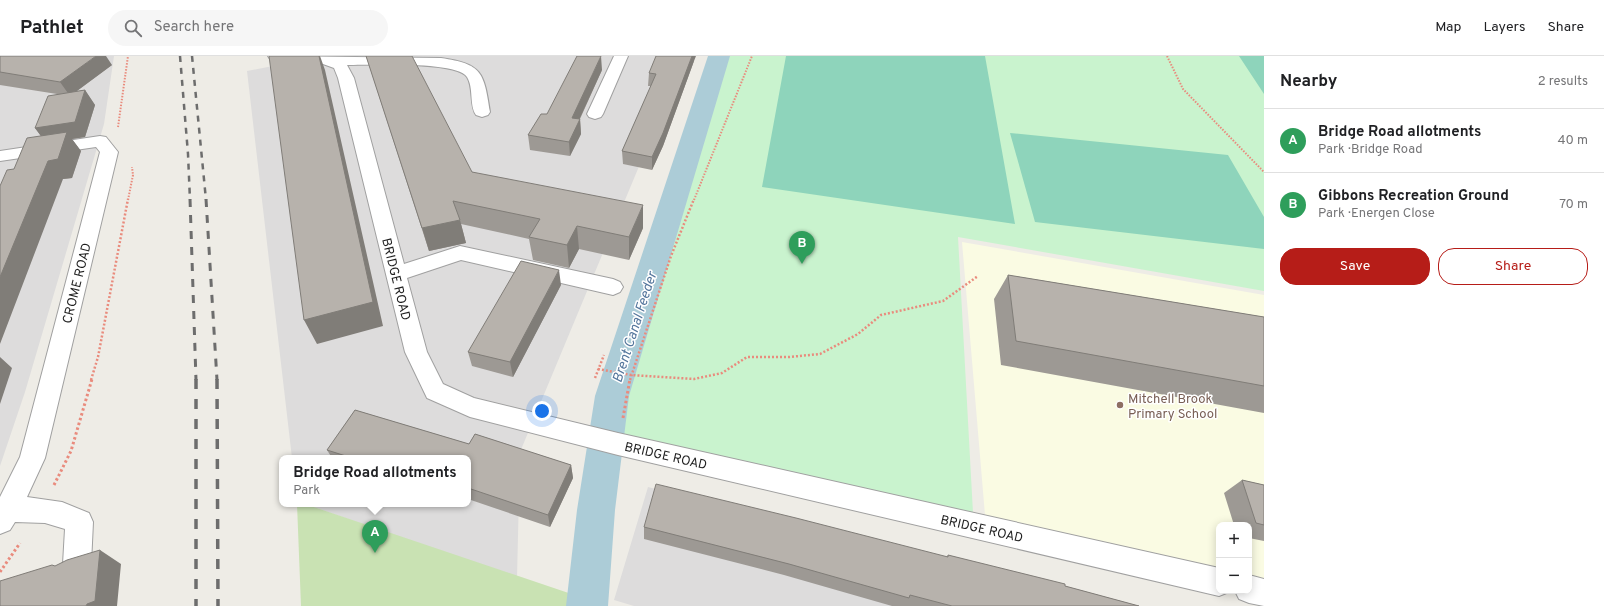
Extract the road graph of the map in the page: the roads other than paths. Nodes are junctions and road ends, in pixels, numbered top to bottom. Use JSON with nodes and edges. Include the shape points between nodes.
{"nodes":[{"id":1,"x":275,"y":56,"type":"edge"},
{"id":2,"x":621,"y":56,"type":"edge"},
{"id":3,"x":298,"y":57,"type":"edge"},
{"id":4,"x":324,"y":60,"type":"junction"},
{"id":5,"x":482,"y":112,"type":"dead end"},
{"id":6,"x":595,"y":114,"type":"dead end"},
{"id":7,"x":0,"y":156,"type":"edge"},
{"id":8,"x":395,"y":274,"type":"junction"},
{"id":9,"x":613,"y":287,"type":"dead end"},
{"id":10,"x":4,"y":515,"type":"edge"},
{"id":11,"x":77,"y":564,"type":"edge"},
{"id":12,"x":1216,"y":581,"type":"edge"},
{"id":13,"x":1252,"y":590,"type":"edge"},
{"id":14,"x":1264,"y":593,"type":"edge"}],
"edges":[{"from":1,"to":3,"type":"street"},
{"from":2,"to":6,"type":"street"},
{"from":3,"to":4,"type":"street"},
{"from":4,"to":5,"type":"street","via":[[460,64],[471,71],[478,82]]},
{"from":4,"to":8,"type":"street","name":"BRIDGE ROAD","via":[[340,65],[346,78]]},
{"from":7,"to":10,"type":"street","name":"CROME ROAD","via":[[100,140],[109,152],[32,458]]},
{"from":8,"to":9,"type":"street","via":[[460,253]]},
{"from":8,"to":12,"type":"street","name":"BRIDGE ROAD","via":[[416,352],[435,391],[470,407],[618,444]]},
{"from":10,"to":11,"type":"street","via":[[48,512],[68,515],[79,522]]},
{"from":13,"to":14,"type":"street"}]}
